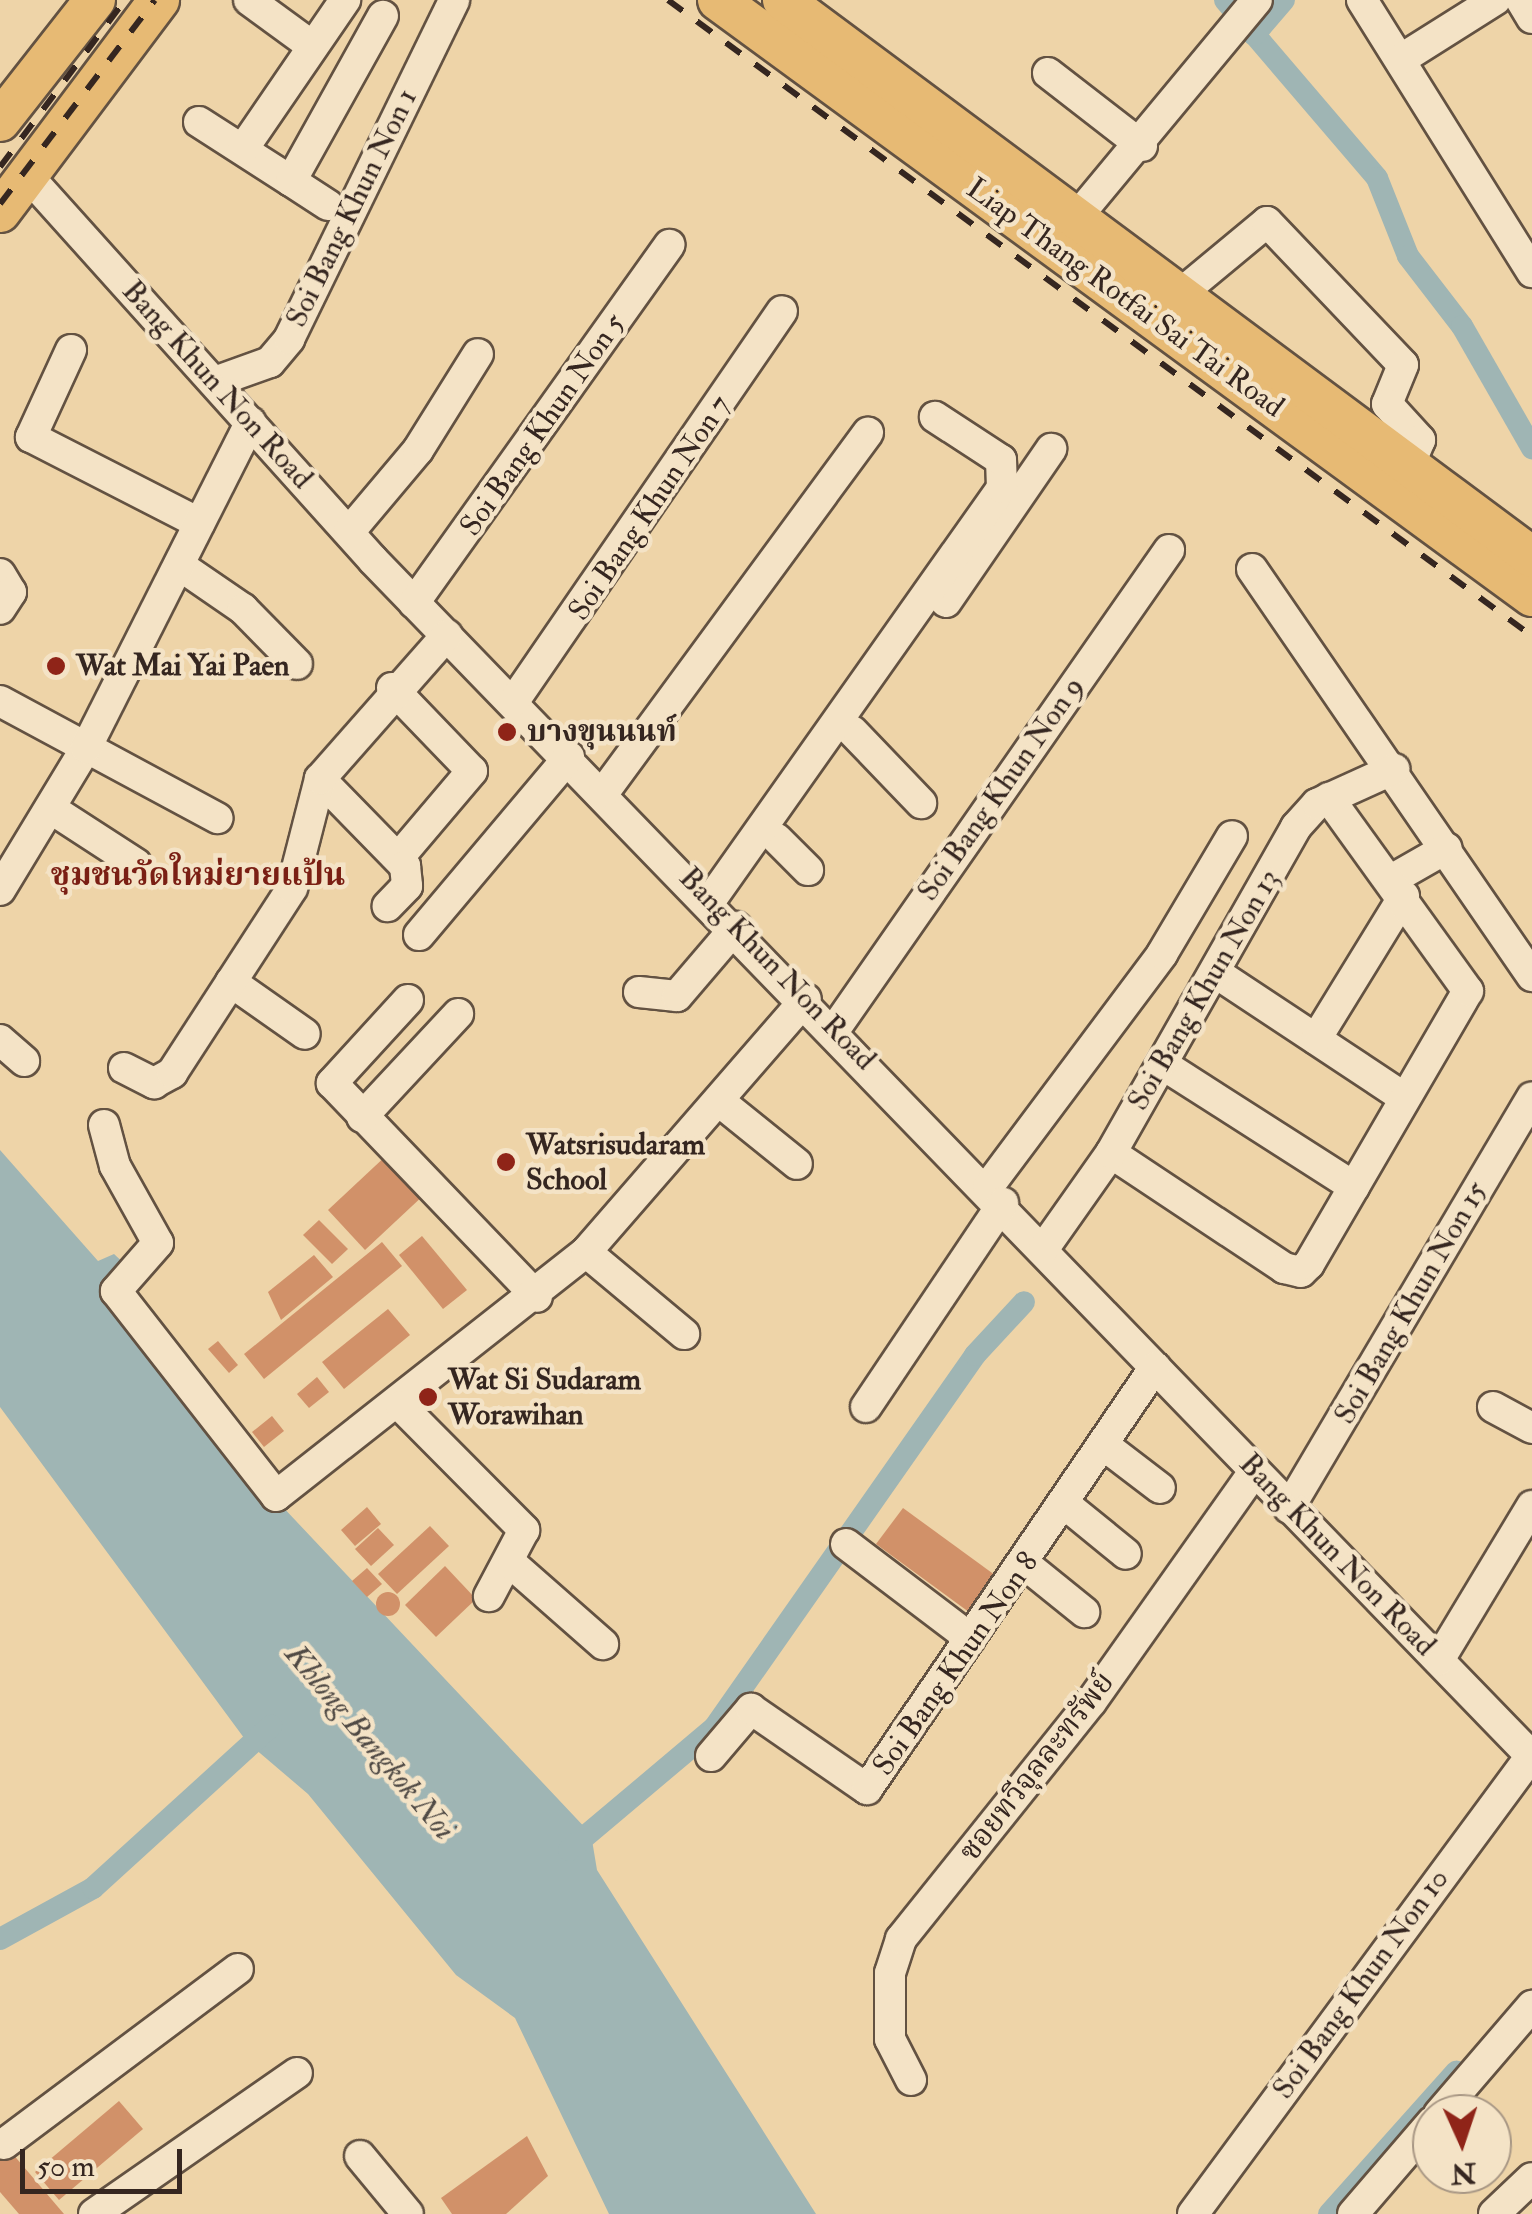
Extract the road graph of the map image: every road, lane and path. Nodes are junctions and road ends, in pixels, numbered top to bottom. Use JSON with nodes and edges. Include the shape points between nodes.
{"nodes":[{"id":1,"x":95,"y":0,"type":"edge"},
{"id":2,"x":159,"y":0,"type":"edge"},
{"id":3,"x":249,"y":0,"type":"edge"},
{"id":4,"x":345,"y":0,"type":"edge"},
{"id":5,"x":454,"y":0,"type":"edge"},
{"id":6,"x":718,"y":0,"type":"edge"},
{"id":7,"x":783,"y":0,"type":"edge"},
{"id":8,"x":1257,"y":0,"type":"edge"},
{"id":9,"x":1362,"y":0,"type":"edge"},
{"id":10,"x":1495,"y":0,"type":"edge"},
{"id":11,"x":1520,"y":0,"type":"edge"},
{"id":12,"x":383,"y":16,"type":"dead end"},
{"id":13,"x":1532,"y":18,"type":"edge"},
{"id":14,"x":312,"y":46,"type":"junction"},
{"id":15,"x":1402,"y":58,"type":"junction"},
{"id":16,"x":1048,"y":73,"type":"dead end"},
{"id":17,"x":1,"y":119,"type":"edge"},
{"id":18,"x":200,"y":122,"type":"dead end"},
{"id":19,"x":1142,"y":146,"type":"junction"},
{"id":20,"x":243,"y":150,"type":"junction"},
{"id":21,"x":28,"y":176,"type":"junction"},
{"id":22,"x":291,"y":181,"type":"junction"},
{"id":23,"x":328,"y":206,"type":"dead end"},
{"id":24,"x":0,"y":212,"type":"edge"},
{"id":25,"x":1076,"y":218,"type":"junction"},
{"id":26,"x":669,"y":245,"type":"dead end"},
{"id":27,"x":1532,"y":272,"type":"edge"},
{"id":28,"x":1178,"y":294,"type":"junction"},
{"id":29,"x":782,"y":311,"type":"dead end"},
{"id":30,"x":71,"y":350,"type":"dead end"},
{"id":31,"x":478,"y":354,"type":"dead end"},
{"id":32,"x":217,"y":381,"type":"junction"},
{"id":33,"x":935,"y":416,"type":"dead end"},
{"id":34,"x":250,"y":422,"type":"junction"},
{"id":35,"x":868,"y":432,"type":"dead end"},
{"id":36,"x":1051,"y":449,"type":"dead end"},
{"id":37,"x":1410,"y":466,"type":"junction"},
{"id":38,"x":199,"y":523,"type":"junction"},
{"id":39,"x":349,"y":532,"type":"junction"},
{"id":40,"x":1169,"y":550,"type":"dead end"},
{"id":41,"x":1532,"y":557,"type":"edge"},
{"id":42,"x":179,"y":564,"type":"junction"},
{"id":43,"x":1252,"y":569,"type":"dead end"},
{"id":44,"x":0,"y":574,"type":"edge"},
{"id":45,"x":1532,"y":596,"type":"edge"},
{"id":46,"x":414,"y":602,"type":"junction"},
{"id":47,"x":0,"y":609,"type":"edge"},
{"id":48,"x":447,"y":635,"type":"junction"},
{"id":49,"x":297,"y":664,"type":"dead end"},
{"id":50,"x":392,"y":688,"type":"junction"},
{"id":51,"x":0,"y":701,"type":"edge"},
{"id":52,"x":514,"y":701,"type":"junction"},
{"id":53,"x":852,"y":731,"type":"junction"},
{"id":54,"x":86,"y":748,"type":"junction"},
{"id":55,"x":569,"y":756,"type":"junction"},
{"id":56,"x":1394,"y":769,"type":"junction"},
{"id":57,"x":320,"y":779,"type":"junction"},
{"id":58,"x":604,"y":792,"type":"junction"},
{"id":59,"x":1329,"y":798,"type":"junction"},
{"id":60,"x":921,"y":802,"type":"dead end"},
{"id":61,"x":53,"y":810,"type":"junction"},
{"id":62,"x":218,"y":818,"type":"dead end"},
{"id":63,"x":1232,"y":836,"type":"dead end"},
{"id":64,"x":778,"y":839,"type":"junction"},
{"id":65,"x":1447,"y":848,"type":"junction"},
{"id":66,"x":398,"y":857,"type":"junction"},
{"id":67,"x":136,"y":864,"type":"dead end"},
{"id":68,"x":808,"y":870,"type":"dead end"},
{"id":69,"x":1398,"y":888,"type":"junction"},
{"id":70,"x":0,"y":890,"type":"edge"},
{"id":71,"x":388,"y":906,"type":"dead end"},
{"id":72,"x":723,"y":914,"type":"junction"},
{"id":73,"x":419,"y":935,"type":"dead end"},
{"id":74,"x":1216,"y":973,"type":"junction"},
{"id":75,"x":1532,"y":976,"type":"edge"},
{"id":76,"x":231,"y":982,"type":"junction"},
{"id":77,"x":639,"y":992,"type":"dead end"},
{"id":78,"x":806,"y":999,"type":"junction"},
{"id":79,"x":408,"y":1000,"type":"dead end"},
{"id":80,"x":458,"y":1014,"type":"dead end"},
{"id":81,"x":835,"y":1030,"type":"junction"},
{"id":82,"x":305,"y":1034,"type":"dead end"},
{"id":83,"x":1316,"y":1039,"type":"junction"},
{"id":84,"x":0,"y":1040,"type":"edge"},
{"id":85,"x":24,"y":1061,"type":"dead end"},
{"id":86,"x":1162,"y":1064,"type":"junction"},
{"id":87,"x":124,"y":1068,"type":"dead end"},
{"id":88,"x":1532,"y":1097,"type":"edge"},
{"id":89,"x":1403,"y":1098,"type":"junction"},
{"id":90,"x":719,"y":1101,"type":"junction"},
{"id":91,"x":362,"y":1117,"type":"junction"},
{"id":92,"x":104,"y":1124,"type":"dead end"},
{"id":93,"x":1111,"y":1153,"type":"junction"},
{"id":94,"x":796,"y":1164,"type":"dead end"},
{"id":95,"x":1354,"y":1187,"type":"junction"},
{"id":96,"x":995,"y":1195,"type":"junction"},
{"id":97,"x":1044,"y":1248,"type":"junction"},
{"id":98,"x":586,"y":1252,"type":"junction"},
{"id":99,"x":537,"y":1297,"type":"junction"},
{"id":100,"x":684,"y":1334,"type":"dead end"},
{"id":101,"x":1155,"y":1367,"type":"junction"},
{"id":102,"x":401,"y":1406,"type":"junction"},
{"id":103,"x":866,"y":1406,"type":"dead end"},
{"id":104,"x":1493,"y":1407,"type":"dead end"},
{"id":105,"x":1532,"y":1428,"type":"edge"},
{"id":106,"x":1106,"y":1446,"type":"junction"},
{"id":107,"x":1254,"y":1472,"type":"junction"},
{"id":108,"x":1160,"y":1488,"type":"dead end"},
{"id":109,"x":1066,"y":1505,"type":"junction"},
{"id":110,"x":1532,"y":1506,"type":"edge"},
{"id":111,"x":1289,"y":1508,"type":"junction"},
{"id":112,"x":846,"y":1544,"type":"dead end"},
{"id":113,"x":1126,"y":1554,"type":"dead end"},
{"id":114,"x":513,"y":1565,"type":"junction"},
{"id":115,"x":1026,"y":1565,"type":"junction"},
{"id":116,"x":489,"y":1596,"type":"dead end"},
{"id":117,"x":1084,"y":1612,"type":"dead end"},
{"id":118,"x":970,"y":1638,"type":"junction"},
{"id":119,"x":603,"y":1644,"type":"dead end"},
{"id":120,"x":1439,"y":1660,"type":"junction"},
{"id":121,"x":711,"y":1756,"type":"dead end"},
{"id":122,"x":1531,"y":1757,"type":"edge"},
{"id":123,"x":238,"y":1969,"type":"dead end"},
{"id":124,"x":1532,"y":2006,"type":"edge"},
{"id":125,"x":298,"y":2073,"type":"dead end"},
{"id":126,"x":912,"y":2080,"type":"dead end"},
{"id":127,"x":1456,"y":2094,"type":"edge"},
{"id":128,"x":4,"y":2144,"type":"dead end"},
{"id":129,"x":1412,"y":2146,"type":"edge"},
{"id":130,"x":360,"y":2156,"type":"dead end"},
{"id":131,"x":1532,"y":2178,"type":"edge"},
{"id":132,"x":94,"y":2214,"type":"edge"},
{"id":133,"x":408,"y":2214,"type":"edge"},
{"id":134,"x":1193,"y":2214,"type":"edge"},
{"id":135,"x":1354,"y":2214,"type":"edge"},
{"id":136,"x":1494,"y":2214,"type":"edge"}],
"edges":[{"from":1,"to":17,"type":"main road"},
{"from":2,"to":21,"type":"main road"},
{"from":3,"to":14,"type":"street"},
{"from":4,"to":14,"type":"street"},
{"from":5,"to":32,"type":"street","name":"Soi Bang Khun Non 1","via":[[289,339],[270,362]]},
{"from":6,"to":45,"type":"main road","name":"Liap Thang Rotfai Sai Tai Road"},
{"from":7,"to":25,"type":"main road","name":"Liap Thang Rotfai Sai Tai Road"},
{"from":8,"to":19,"type":"street"},
{"from":9,"to":15,"type":"street"},
{"from":10,"to":15,"type":"street"},
{"from":11,"to":13,"type":"street"},
{"from":12,"to":22,"type":"street"},
{"from":14,"to":20,"type":"street"},
{"from":15,"to":27,"type":"street"},
{"from":16,"to":19,"type":"street"},
{"from":17,"to":21,"type":"main road"},
{"from":18,"to":20,"type":"street"},
{"from":19,"to":25,"type":"street"},
{"from":20,"to":22,"type":"street"},
{"from":21,"to":24,"type":"main road"},
{"from":21,"to":32,"type":"street","name":"Bang Khun Non Road"},
{"from":22,"to":23,"type":"street"},
{"from":25,"to":28,"type":"main road","name":"Liap Thang Rotfai Sai Tai Road"},
{"from":26,"to":46,"type":"street","name":"Soi Bang Khun Non 5"},
{"from":28,"to":37,"type":"main road","name":"Liap Thang Rotfai Sai Tai Road"},
{"from":28,"to":37,"type":"street","via":[[1267,222],[1404,365],[1388,404],[1420,440]]},
{"from":29,"to":52,"type":"street","name":"Soi Bang Khun Non 7"},
{"from":30,"to":38,"type":"street","via":[[31,437]]},
{"from":31,"to":39,"type":"street","via":[[418,450]]},
{"from":32,"to":34,"type":"street","name":"Bang Khun Non Road"},
{"from":33,"to":72,"type":"street","via":[[1001,460],[1002,488]]},
{"from":34,"to":38,"type":"street"},
{"from":34,"to":39,"type":"street","name":"Bang Khun Non Road"},
{"from":35,"to":58,"type":"street"},
{"from":36,"to":53,"type":"street"},
{"from":37,"to":41,"type":"main road","name":"Liap Thang Rotfai Sai Tai Road"},
{"from":38,"to":42,"type":"street"},
{"from":39,"to":46,"type":"street","name":"Bang Khun Non Road"},
{"from":40,"to":81,"type":"street","name":"Soi Bang Khun Non 9"},
{"from":42,"to":49,"type":"street","via":[[243,609]]},
{"from":42,"to":54,"type":"street"},
{"from":43,"to":56,"type":"street"},
{"from":44,"to":47,"type":"street","via":[[11,592]]},
{"from":46,"to":48,"type":"street","name":"Bang Khun Non Road"},
{"from":48,"to":50,"type":"street"},
{"from":48,"to":52,"type":"street","name":"Bang Khun Non Road"},
{"from":50,"to":57,"type":"street"},
{"from":50,"to":66,"type":"street","via":[[472,771]]},
{"from":51,"to":54,"type":"street"},
{"from":52,"to":55,"type":"street","name":"Bang Khun Non Road"},
{"from":53,"to":60,"type":"street"},
{"from":53,"to":64,"type":"street"},
{"from":54,"to":61,"type":"street"},
{"from":54,"to":62,"type":"street"},
{"from":55,"to":58,"type":"street","name":"Bang Khun Non Road"},
{"from":55,"to":73,"type":"street"},
{"from":56,"to":59,"type":"street","name":"Soi Bang Khun Non 13"},
{"from":56,"to":65,"type":"street"},
{"from":57,"to":66,"type":"street"},
{"from":57,"to":76,"type":"street","via":[[292,888]]},
{"from":58,"to":72,"type":"street","name":"Bang Khun Non Road"},
{"from":59,"to":69,"type":"street"},
{"from":59,"to":74,"type":"street","name":"Soi Bang Khun Non 13","via":[[1296,827]]},
{"from":61,"to":67,"type":"street"},
{"from":61,"to":70,"type":"street"},
{"from":63,"to":96,"type":"street","via":[[1162,954]]},
{"from":64,"to":68,"type":"street"},
{"from":64,"to":72,"type":"street"},
{"from":65,"to":69,"type":"street"},
{"from":65,"to":75,"type":"street"},
{"from":66,"to":71,"type":"street","via":[[410,877]]},
{"from":69,"to":83,"type":"street"},
{"from":69,"to":89,"type":"street","via":[[1468,991]]},
{"from":72,"to":77,"type":"street","via":[[676,996]]},
{"from":72,"to":78,"type":"street","name":"Bang Khun Non Road"},
{"from":74,"to":83,"type":"street"},
{"from":74,"to":86,"type":"street","name":"Soi Bang Khun Non 13"},
{"from":76,"to":82,"type":"street"},
{"from":76,"to":87,"type":"street","via":[[165,1082]]},
{"from":78,"to":81,"type":"street","name":"Bang Khun Non Road"},
{"from":78,"to":90,"type":"street"},
{"from":79,"to":91,"type":"street","via":[[332,1083]]},
{"from":80,"to":91,"type":"street"},
{"from":81,"to":96,"type":"street","name":"Bang Khun Non Road"},
{"from":83,"to":89,"type":"street"},
{"from":84,"to":85,"type":"street"},
{"from":86,"to":93,"type":"street","name":"Soi Bang Khun Non 13"},
{"from":86,"to":95,"type":"street"},
{"from":88,"to":111,"type":"street","name":"Soi Bang Khun Non 15"},
{"from":89,"to":95,"type":"street"},
{"from":90,"to":94,"type":"street"},
{"from":90,"to":98,"type":"street"},
{"from":91,"to":99,"type":"street"},
{"from":92,"to":102,"type":"street","via":[[115,1166],[158,1243],[116,1291],[276,1496]]},
{"from":93,"to":95,"type":"street","via":[[1294,1272],[1306,1270]]},
{"from":93,"to":97,"type":"street","name":"Soi Bang Khun Non 13"},
{"from":96,"to":97,"type":"street","name":"Bang Khun Non Road"},
{"from":96,"to":103,"type":"street"},
{"from":97,"to":101,"type":"street","name":"Bang Khun Non Road"},
{"from":98,"to":99,"type":"street"},
{"from":98,"to":100,"type":"street"},
{"from":99,"to":102,"type":"street"},
{"from":101,"to":106,"type":"street","name":"Soi Bang Khun Non 8"},
{"from":101,"to":107,"type":"street","name":"Bang Khun Non Road"},
{"from":102,"to":114,"type":"street","via":[[524,1530]]},
{"from":104,"to":105,"type":"street"},
{"from":106,"to":108,"type":"street"},
{"from":106,"to":109,"type":"street","name":"Soi Bang Khun Non 8"},
{"from":107,"to":111,"type":"street","name":"Bang Khun Non Road"},
{"from":107,"to":126,"type":"street","name":"ซอยทวีจุลละทรัพย์","via":[[1090,1702],[900,1939],[890,1974],[890,2039]]},
{"from":109,"to":113,"type":"street"},
{"from":109,"to":115,"type":"street","name":"Soi Bang Khun Non 8"},
{"from":110,"to":120,"type":"street"},
{"from":111,"to":120,"type":"street","name":"Bang Khun Non Road"},
{"from":112,"to":118,"type":"street"},
{"from":114,"to":116,"type":"street"},
{"from":114,"to":119,"type":"street"},
{"from":115,"to":117,"type":"street"},
{"from":115,"to":118,"type":"street","name":"Soi Bang Khun Non 8"},
{"from":118,"to":121,"type":"street","name":"Soi Bang Khun Non 8","via":[[867,1789],[751,1709]]},
{"from":120,"to":122,"type":"street","name":"Bang Khun Non Road"},
{"from":122,"to":134,"type":"street","name":"Soi Bang Khun Non 10"},
{"from":123,"to":128,"type":"street"},
{"from":124,"to":127,"type":"street"},
{"from":125,"to":132,"type":"street"},
{"from":129,"to":135,"type":"street"},
{"from":130,"to":133,"type":"street"},
{"from":131,"to":136,"type":"street"}]}
